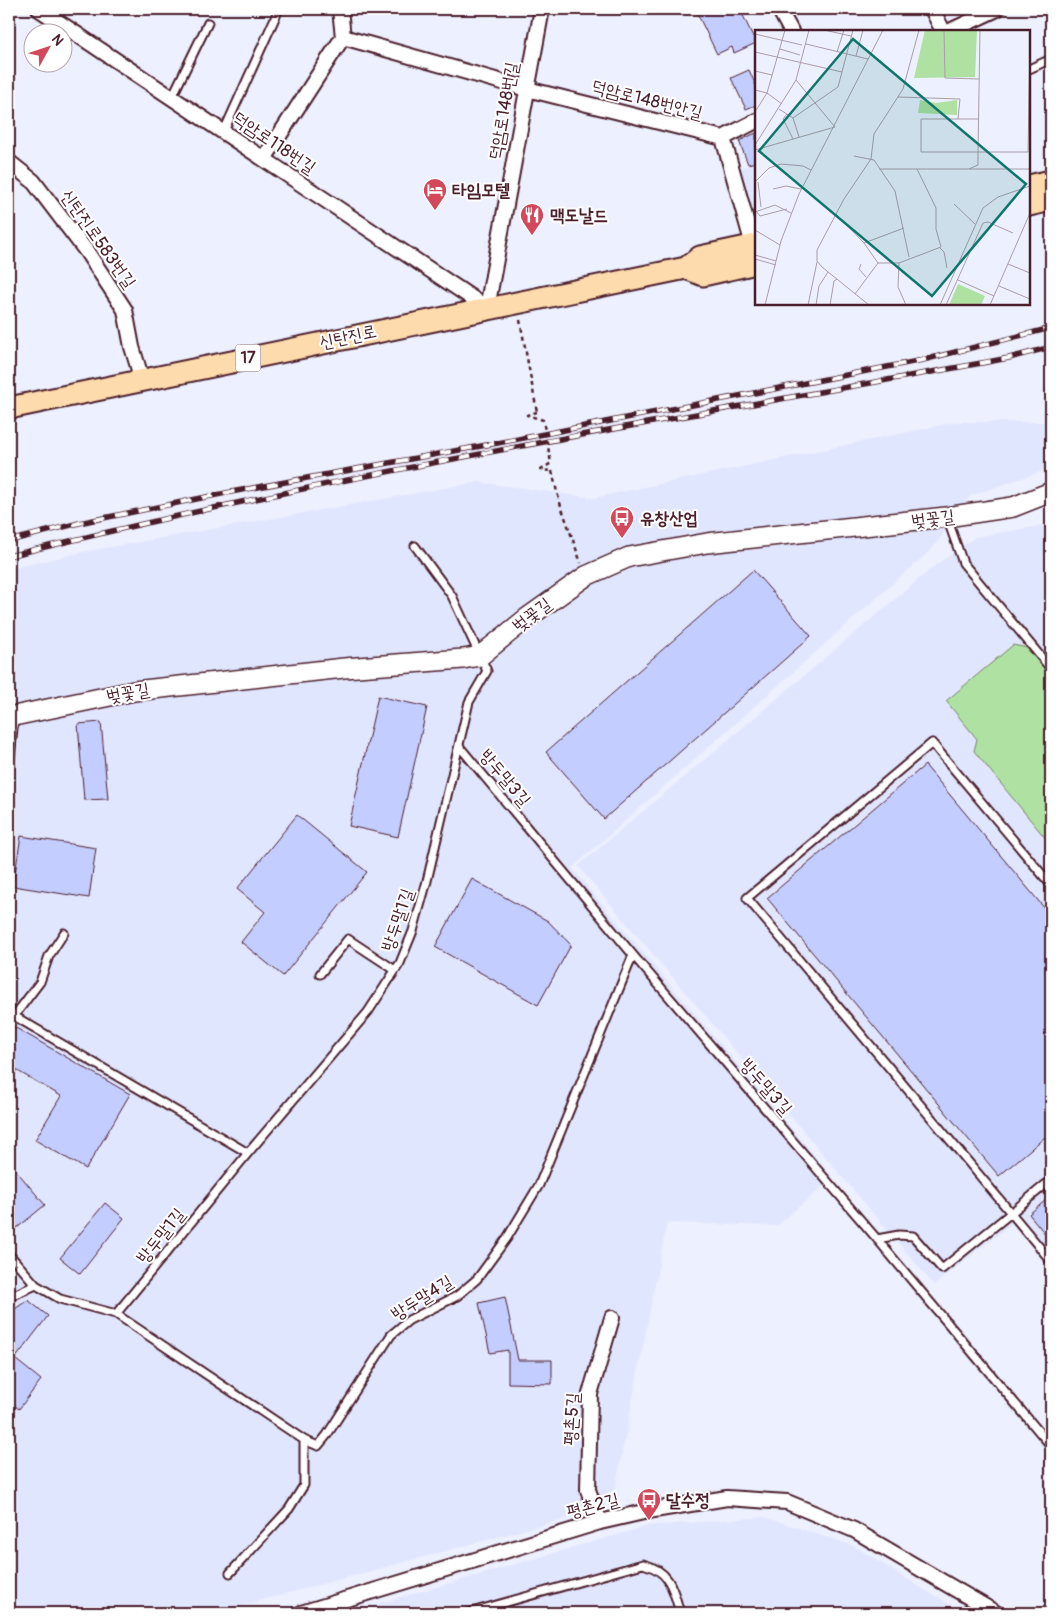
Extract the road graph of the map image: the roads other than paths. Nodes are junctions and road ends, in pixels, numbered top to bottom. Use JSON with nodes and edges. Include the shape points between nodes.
{"nodes":[{"id":1,"x":39,"y":9,"type":"edge"},
{"id":2,"x":279,"y":9,"type":"edge"},
{"id":3,"x":340,"y":9,"type":"edge"},
{"id":4,"x":542,"y":9,"type":"edge"},
{"id":5,"x":779,"y":9,"type":"edge"},
{"id":6,"x":932,"y":9,"type":"edge"},
{"id":7,"x":997,"y":9,"type":"edge"},
{"id":8,"x":208,"y":23,"type":"dead end"},
{"id":9,"x":790,"y":30,"type":"edge"},
{"id":10,"x":943,"y":30,"type":"edge"},
{"id":11,"x":952,"y":30,"type":"edge"},
{"id":12,"x":343,"y":37,"type":"junction"},
{"id":13,"x":1051,"y":59,"type":"edge"},
{"id":14,"x":1030,"y":69,"type":"edge"},
{"id":15,"x":526,"y":89,"type":"junction"},
{"id":16,"x":172,"y":97,"type":"junction"},
{"id":17,"x":755,"y":122,"type":"edge"},
{"id":18,"x":224,"y":132,"type":"junction"},
{"id":19,"x":723,"y":138,"type":"junction"},
{"id":20,"x":264,"y":159,"type":"junction"},
{"id":21,"x":9,"y":162,"type":"edge"},
{"id":22,"x":1051,"y":182,"type":"edge"},
{"id":23,"x":1030,"y":186,"type":"edge"},
{"id":24,"x":1051,"y":200,"type":"edge"},
{"id":25,"x":1030,"y":205,"type":"edge"},
{"id":26,"x":755,"y":251,"type":"edge"},
{"id":27,"x":487,"y":308,"type":"junction"},
{"id":28,"x":142,"y":380,"type":"junction"},
{"id":29,"x":9,"y":408,"type":"edge"},
{"id":30,"x":1051,"y":492,"type":"edge"},
{"id":31,"x":946,"y":517,"type":"junction"},
{"id":32,"x":415,"y":546,"type":"dead end"},
{"id":33,"x":480,"y":656,"type":"junction"},
{"id":34,"x":1051,"y":669,"type":"edge"},
{"id":35,"x":11,"y":716,"type":"edge"},
{"id":36,"x":460,"y":746,"type":"junction"},
{"id":37,"x":9,"y":772,"type":"edge"},
{"id":38,"x":1051,"y":885,"type":"edge"},
{"id":39,"x":64,"y":933,"type":"dead end"},
{"id":40,"x":633,"y":955,"type":"junction"},
{"id":41,"x":395,"y":970,"type":"junction"},
{"id":42,"x":320,"y":974,"type":"dead end"},
{"id":43,"x":12,"y":1014,"type":"edge"},
{"id":44,"x":248,"y":1153,"type":"junction"},
{"id":45,"x":1051,"y":1180,"type":"edge"},
{"id":46,"x":1011,"y":1213,"type":"junction"},
{"id":47,"x":877,"y":1239,"type":"junction"},
{"id":48,"x":9,"y":1254,"type":"edge"},
{"id":49,"x":1051,"y":1260,"type":"edge"},
{"id":50,"x":36,"y":1286,"type":"junction"},
{"id":51,"x":9,"y":1297,"type":"edge"},
{"id":52,"x":116,"y":1314,"type":"junction"},
{"id":53,"x":612,"y":1318,"type":"dead end"},
{"id":54,"x":304,"y":1440,"type":"junction"},
{"id":55,"x":1051,"y":1446,"type":"edge"},
{"id":56,"x":600,"y":1522,"type":"junction"},
{"id":57,"x":230,"y":1573,"type":"dead end"},
{"id":58,"x":301,"y":1613,"type":"edge"},
{"id":59,"x":468,"y":1613,"type":"edge"},
{"id":60,"x":680,"y":1613,"type":"edge"},
{"id":61,"x":996,"y":1613,"type":"edge"}],
"edges":[{"from":1,"to":16,"type":"street","name":"덕암로118번길"},
{"from":2,"to":18,"type":"lane"},
{"from":3,"to":12,"type":"street"},
{"from":4,"to":15,"type":"street","name":"덕암로148번길"},
{"from":5,"to":9,"type":"street"},
{"from":6,"to":10,"type":"street"},
{"from":7,"to":11,"type":"street"},
{"from":8,"to":16,"type":"lane"},
{"from":12,"to":15,"type":"street","name":"덕암로148번안길"},
{"from":12,"to":20,"type":"street"},
{"from":13,"to":14,"type":"lane"},
{"from":15,"to":19,"type":"street","name":"덕암로148번안길"},
{"from":15,"to":27,"type":"street","name":"덕암로148번길"},
{"from":16,"to":18,"type":"street","name":"덕암로118번길"},
{"from":17,"to":19,"type":"street"},
{"from":18,"to":20,"type":"street","name":"덕암로118번길"},
{"from":19,"to":26,"type":"street"},
{"from":20,"to":27,"type":"street","name":"덕암로118번길"},
{"from":21,"to":28,"type":"street","name":"신탄진로583번길","via":[[33,181],[88,252],[125,310]]},
{"from":22,"to":23,"type":"main road"},
{"from":24,"to":25,"type":"main road"},
{"from":26,"to":27,"type":"main road","name":"신탄진로","number":"17","via":[[703,275],[686,268]]},
{"from":27,"to":28,"type":"main road","name":"신탄진로","number":"17"},
{"from":28,"to":29,"type":"main road","name":"신탄진로","number":"17"},
{"from":30,"to":31,"type":"street","name":"벚꽃길","via":[[1013,507]]},
{"from":31,"to":33,"type":"street","name":"벚꽃길","via":[[707,544],[629,557],[586,576]]},
{"from":31,"to":34,"type":"lane","via":[[962,563]]},
{"from":32,"to":33,"type":"lane","via":[[452,596]]},
{"from":33,"to":35,"type":"street","name":"벚꽃길","via":[[134,691]]},
{"from":33,"to":36,"type":"lane","name":"방두말1길","via":[[487,671],[469,702]]},
{"from":35,"to":37,"type":"lane"},
{"from":36,"to":40,"type":"lane","name":"방두말3길"},
{"from":36,"to":41,"type":"lane","name":"방두말1길","via":[[413,931]]},
{"from":38,"to":46,"type":"lane","via":[[932,743],[747,898]]},
{"from":39,"to":43,"type":"lane","via":[[49,956],[40,982]]},
{"from":40,"to":47,"type":"lane","name":"방두말3길"},
{"from":40,"to":54,"type":"lane","name":"방두말4길","via":[[539,1185],[506,1238],[471,1285],[457,1296],[409,1320],[391,1335],[318,1446]]},
{"from":41,"to":42,"type":"lane","via":[[348,939]]},
{"from":41,"to":44,"type":"lane","name":"방두말1길","via":[[368,1012]]},
{"from":43,"to":44,"type":"lane"},
{"from":44,"to":52,"type":"lane","name":"방두말1길"},
{"from":45,"to":46,"type":"lane"},
{"from":46,"to":47,"type":"lane","via":[[942,1269],[913,1236]]},
{"from":46,"to":49,"type":"lane"},
{"from":47,"to":55,"type":"lane","name":"방두말3길"},
{"from":48,"to":50,"type":"lane"},
{"from":50,"to":51,"type":"lane"},
{"from":50,"to":52,"type":"lane","via":[[60,1299]]},
{"from":52,"to":54,"type":"lane"},
{"from":53,"to":56,"type":"street","name":"평촌5길","via":[[590,1394],[588,1490]]},
{"from":54,"to":57,"type":"lane","via":[[304,1485],[290,1509]]},
{"from":56,"to":58,"type":"street","name":"평촌2길"},
{"from":56,"to":61,"type":"street","name":"평촌2길","via":[[727,1498],[787,1502],[854,1530]]},
{"from":59,"to":60,"type":"lane","via":[[643,1564],[665,1574]]}]}
